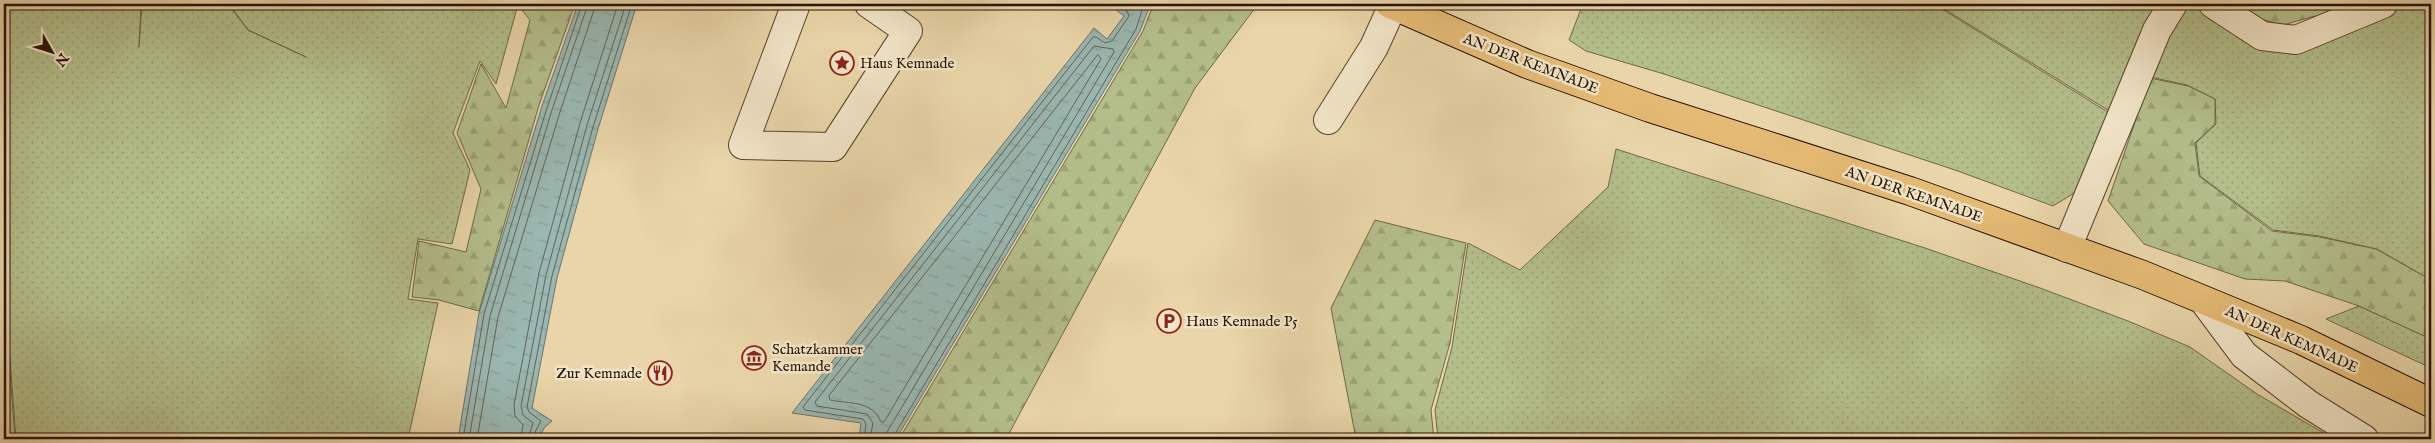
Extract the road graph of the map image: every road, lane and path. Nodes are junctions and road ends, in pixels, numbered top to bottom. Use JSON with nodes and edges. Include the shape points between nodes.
{"nodes":[{"id":1,"x":796,"y":4,"type":"edge"},
{"id":2,"x":869,"y":4,"type":"edge"},
{"id":3,"x":2173,"y":4,"type":"edge"},
{"id":4,"x":2213,"y":4,"type":"edge"},
{"id":5,"x":2383,"y":4,"type":"edge"},
{"id":6,"x":1391,"y":5,"type":"edge"},
{"id":7,"x":1328,"y":120,"type":"dead end"},
{"id":8,"x":2067,"y":248,"type":"junction"},
{"id":9,"x":2204,"y":300,"type":"junction"},
{"id":10,"x":2431,"y":403,"type":"edge"},
{"id":11,"x":2364,"y":439,"type":"edge"}],
"edges":[{"from":1,"to":2,"type":"lane","via":[[743,145],[833,147],[908,31]]},
{"from":3,"to":8,"type":"lane","via":[[2157,30]]},
{"from":4,"to":5,"type":"lane","via":[[2262,36],[2296,40]]},
{"from":6,"to":7,"type":"lane","via":[[1374,47]]},
{"from":6,"to":8,"type":"main road","name":"AN DER KEMNADE","via":[[1504,55],[1650,108],[1910,191]]},
{"from":8,"to":9,"type":"main road","name":"AN DER KEMNADE"},
{"from":9,"to":10,"type":"main road","name":"AN DER KEMNADE","via":[[2301,340]]},
{"from":9,"to":11,"type":"lane","via":[[2244,355],[2308,404]]}]}
